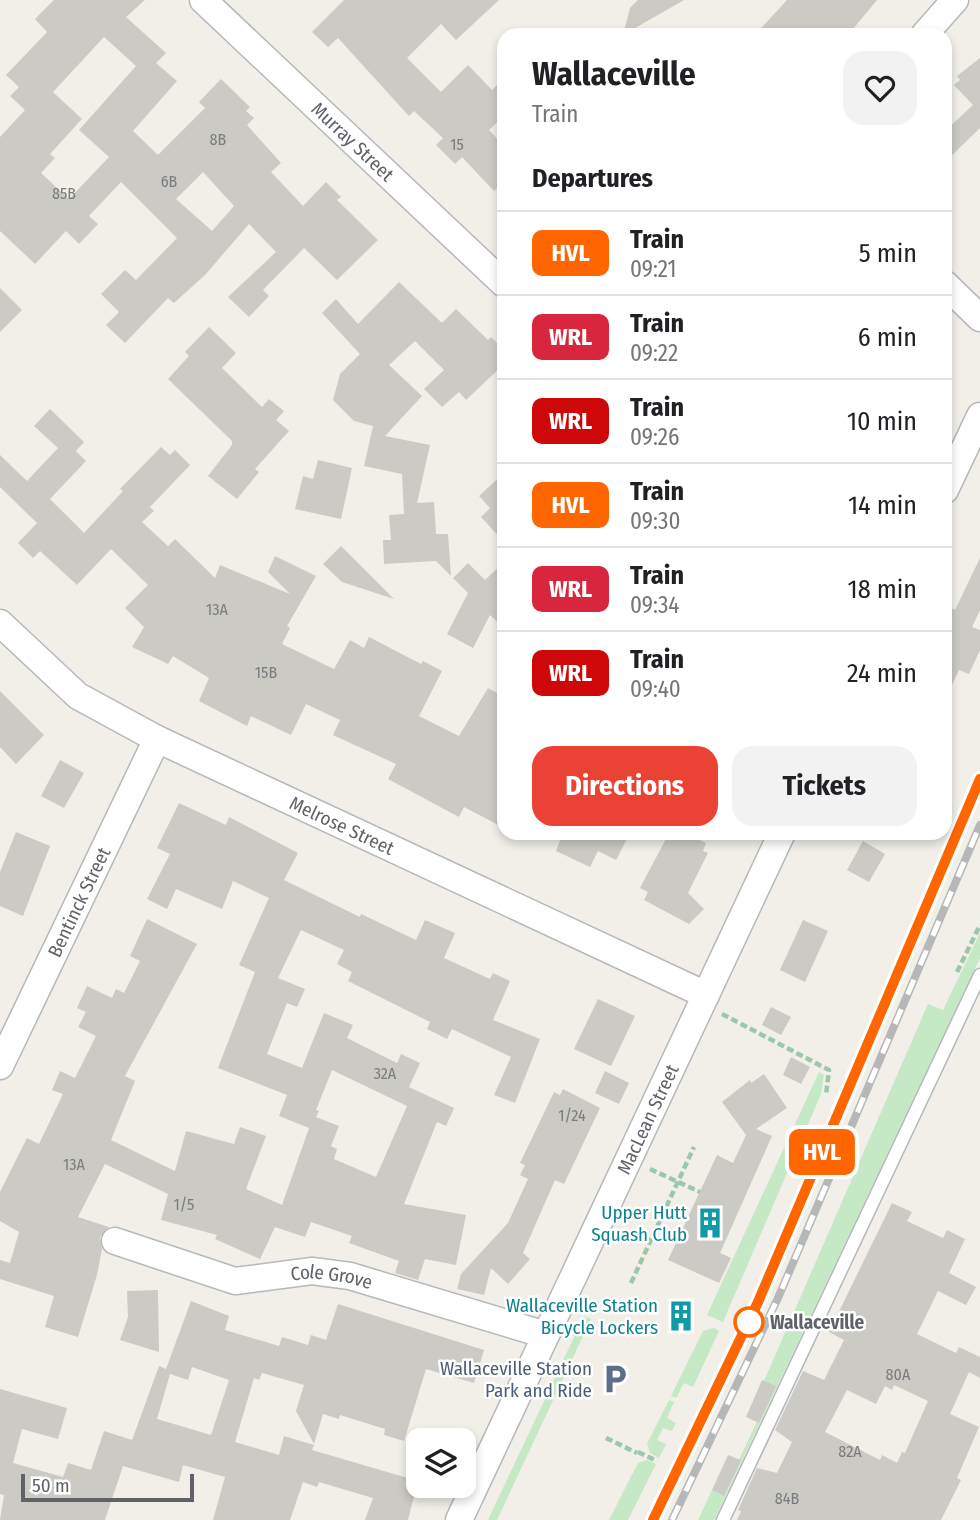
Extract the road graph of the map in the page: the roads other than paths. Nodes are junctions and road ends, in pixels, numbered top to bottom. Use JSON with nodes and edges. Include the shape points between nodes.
{"nodes":[{"id":1,"x":203,"y":0,"type":"edge"},
{"id":2,"x":955,"y":0,"type":"edge"},
{"id":3,"x":931,"y":28,"type":"edge"},
{"id":4,"x":497,"y":277,"type":"edge"},
{"id":5,"x":952,"y":291,"type":"edge"},
{"id":6,"x":980,"y":318,"type":"edge"},
{"id":7,"x":980,"y":416,"type":"edge"},
{"id":8,"x":952,"y":475,"type":"edge"},
{"id":9,"x":0,"y":622,"type":"edge"},
{"id":10,"x":157,"y":738,"type":"junction"},
{"id":11,"x":779,"y":840,"type":"edge"},
{"id":12,"x":980,"y":975,"type":"edge"},
{"id":13,"x":706,"y":995,"type":"junction"},
{"id":14,"x":8,"y":1031,"type":"edge"},
{"id":15,"x":0,"y":1066,"type":"edge"},
{"id":16,"x":115,"y":1241,"type":"dead end"},
{"id":17,"x":546,"y":1335,"type":"junction"},
{"id":18,"x":459,"y":1520,"type":"edge"},
{"id":19,"x":723,"y":1520,"type":"edge"}],
"edges":[{"from":1,"to":4,"type":"street","name":"Murray Street"},
{"from":2,"to":3,"type":"street"},
{"from":5,"to":6,"type":"street"},
{"from":7,"to":8,"type":"street"},
{"from":9,"to":10,"type":"street","name":"Melrose Street","via":[[78,696]]},
{"from":10,"to":13,"type":"street","name":"Melrose Street"},
{"from":10,"to":14,"type":"street","name":"Bentinck Street"},
{"from":11,"to":13,"type":"street","name":"MacLean Street"},
{"from":12,"to":19,"type":"lane"},
{"from":13,"to":17,"type":"street","name":"MacLean Street"},
{"from":14,"to":15,"type":"street","name":"Bentinck Street"},
{"from":16,"to":17,"type":"street","name":"Cole Grove","via":[[236,1280],[312,1271],[350,1276]]},
{"from":17,"to":18,"type":"street","name":"MacLean Street"}]}
